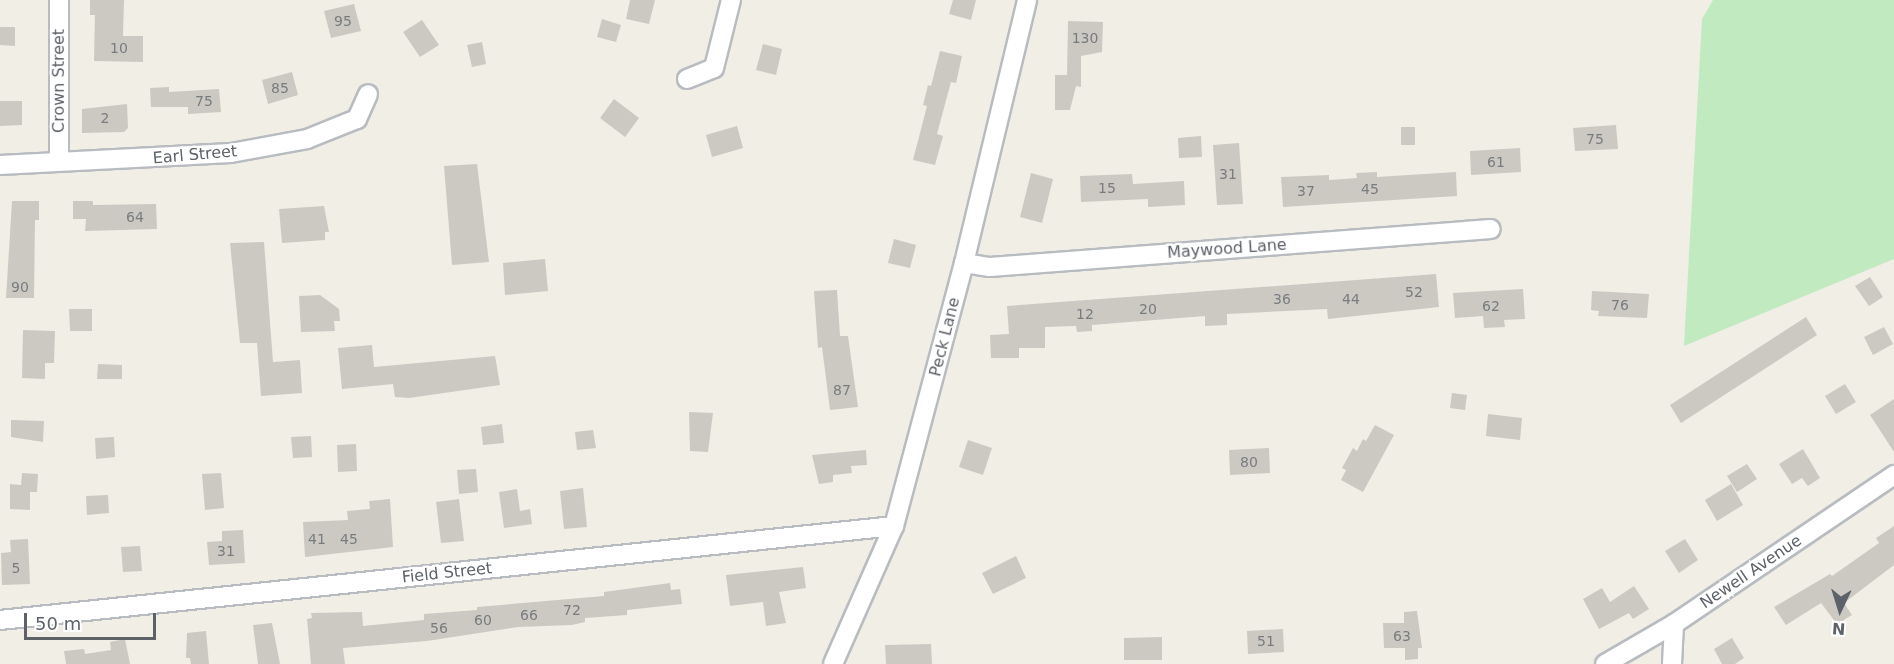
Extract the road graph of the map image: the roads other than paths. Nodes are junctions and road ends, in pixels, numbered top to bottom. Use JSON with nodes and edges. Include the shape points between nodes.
{"nodes":[{"id":1,"x":59,"y":0,"type":"edge"},
{"id":2,"x":731,"y":0,"type":"edge"},
{"id":3,"x":1027,"y":0,"type":"edge"},
{"id":4,"x":687,"y":79,"type":"dead end"},
{"id":5,"x":368,"y":94,"type":"dead end"},
{"id":6,"x":59,"y":161,"type":"junction"},
{"id":7,"x":0,"y":165,"type":"edge"},
{"id":8,"x":1491,"y":229,"type":"dead end"},
{"id":9,"x":964,"y":263,"type":"junction"},
{"id":10,"x":1894,"y":476,"type":"edge"},
{"id":11,"x":894,"y":525,"type":"junction"},
{"id":12,"x":0,"y":620,"type":"edge"},
{"id":13,"x":1674,"y":624,"type":"junction"},
{"id":14,"x":833,"y":664,"type":"edge"},
{"id":15,"x":1605,"y":664,"type":"edge"},
{"id":16,"x":1672,"y":664,"type":"edge"}],
"edges":[{"from":1,"to":6,"type":"street","name":"Crown Street"},
{"from":2,"to":4,"type":"street","via":[[714,68]]},
{"from":3,"to":9,"type":"street","name":"Peck Lane"},
{"from":5,"to":6,"type":"street","name":"Earl Street","via":[[369,101],[357,119],[307,139],[231,153]]},
{"from":6,"to":7,"type":"street","name":"Earl Street"},
{"from":8,"to":9,"type":"street","name":"Maywood Lane","via":[[990,267]]},
{"from":9,"to":11,"type":"street","name":"Peck Lane"},
{"from":10,"to":13,"type":"street","name":"Newell Avenue"},
{"from":11,"to":12,"type":"street","name":"Field Street"},
{"from":11,"to":14,"type":"street","name":"Peck Lane"},
{"from":13,"to":15,"type":"street","name":"Newell Avenue"},
{"from":13,"to":16,"type":"street"}]}
